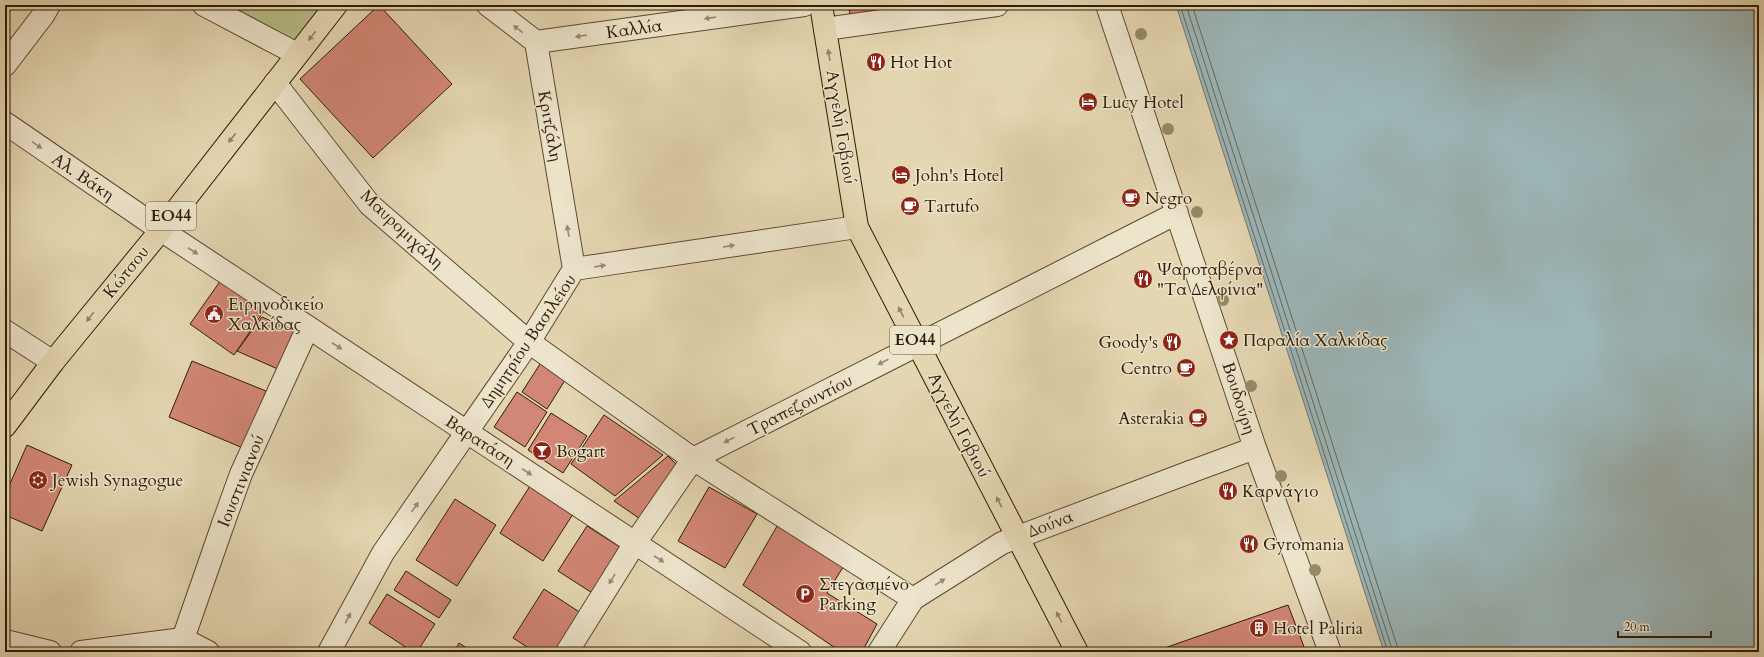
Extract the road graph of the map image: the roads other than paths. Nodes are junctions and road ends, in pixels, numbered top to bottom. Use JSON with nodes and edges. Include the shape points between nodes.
{"nodes":[{"id":1,"x":48,"y":5,"type":"edge"},
{"id":2,"x":204,"y":5,"type":"edge"},
{"id":3,"x":336,"y":5,"type":"edge"},
{"id":4,"x":488,"y":5,"type":"edge"},
{"id":5,"x":804,"y":5,"type":"edge"},
{"id":6,"x":821,"y":5,"type":"edge"},
{"id":7,"x":997,"y":5,"type":"edge"},
{"id":8,"x":1107,"y":5,"type":"edge"},
{"id":9,"x":825,"y":28,"type":"junction"},
{"id":10,"x":536,"y":42,"type":"junction"},
{"id":11,"x":297,"y":54,"type":"junction"},
{"id":12,"x":5,"y":65,"type":"edge"},
{"id":13,"x":275,"y":83,"type":"junction"},
{"id":14,"x":5,"y":124,"type":"edge"},
{"id":15,"x":1177,"y":213,"type":"junction"},
{"id":16,"x":856,"y":227,"type":"junction"},
{"id":17,"x":161,"y":230,"type":"junction"},
{"id":18,"x":574,"y":270,"type":"junction"},
{"id":19,"x":308,"y":327,"type":"junction"},
{"id":20,"x":5,"y":331,"type":"edge"},
{"id":21,"x":529,"y":342,"type":"junction"},
{"id":22,"x":918,"y":345,"type":"junction"},
{"id":23,"x":53,"y":362,"type":"junction"},
{"id":24,"x":5,"y":426,"type":"edge"},
{"id":25,"x":467,"y":432,"type":"junction"},
{"id":26,"x":1255,"y":448,"type":"junction"},
{"id":27,"x":693,"y":459,"type":"junction"},
{"id":28,"x":1017,"y":537,"type":"junction"},
{"id":29,"x":635,"y":543,"type":"junction"},
{"id":30,"x":913,"y":599,"type":"junction"},
{"id":31,"x":183,"y":639,"type":"junction"},
{"id":32,"x":5,"y":641,"type":"edge"},
{"id":33,"x":50,"y":652,"type":"edge"},
{"id":34,"x":81,"y":652,"type":"edge"},
{"id":35,"x":208,"y":652,"type":"edge"},
{"id":36,"x":329,"y":652,"type":"edge"},
{"id":37,"x":567,"y":652,"type":"edge"},
{"id":38,"x":800,"y":652,"type":"edge"},
{"id":39,"x":879,"y":652,"type":"edge"},
{"id":40,"x":1077,"y":652,"type":"edge"},
{"id":41,"x":1330,"y":652,"type":"edge"}],
"edges":[{"from":1,"to":12,"type":"street"},
{"from":2,"to":11,"type":"street"},
{"from":3,"to":11,"type":"main road","name":"Κώτσου","number":"ΕΟ44","one_way":true},
{"from":10,"to":4,"type":"street","one_way":true},
{"from":5,"to":10,"type":"street","name":"Καλλία","one_way":true},
{"from":6,"to":9,"type":"main road","name":"Αγγελή Γοβιού","number":"ΕΟ44"},
{"from":7,"to":9,"type":"street"},
{"from":8,"to":15,"type":"street","name":"Βουδούρη"},
{"from":16,"to":9,"type":"main road","name":"Αγγελή Γοβιού","number":"ΕΟ44","one_way":true},
{"from":18,"to":10,"type":"street","name":"Κριτζάλη","one_way":true},
{"from":11,"to":13,"type":"main road","name":"Κώτσου","number":"ΕΟ44"},
{"from":13,"to":17,"type":"main road","name":"Κώτσου","number":"ΕΟ44","one_way":true},
{"from":13,"to":21,"type":"street","name":"Μαυρομιχάλη","via":[[370,205]]},
{"from":14,"to":17,"type":"street","name":"Αλ. Βάκη","one_way":true},
{"from":15,"to":22,"type":"street","name":"Τραπεζουντίου"},
{"from":15,"to":26,"type":"street","name":"Βουδούρη"},
{"from":18,"to":16,"type":"street","name":"Δημητρίου Βασιλείου","one_way":true},
{"from":22,"to":16,"type":"main road","name":"Αγγελή Γοβιού","number":"ΕΟ44","one_way":true},
{"from":17,"to":19,"type":"street","name":"Βαρατάση","one_way":true},
{"from":17,"to":23,"type":"main road","name":"Κώτσου","number":"ΕΟ44","one_way":true},
{"from":18,"to":21,"type":"street","name":"Δημητρίου Βασιλείου"},
{"from":19,"to":25,"type":"street","name":"Βαρατάση","one_way":true},
{"from":19,"to":31,"type":"street","name":"Ιουστινιανού","via":[[241,474]]},
{"from":20,"to":23,"type":"street"},
{"from":21,"to":25,"type":"street","name":"Δημητρίου Βασιλείου"},
{"from":21,"to":27,"type":"street","name":"Μαυρομιχάλη"},
{"from":22,"to":27,"type":"street","name":"Τραπεζουντίου","one_way":true},
{"from":28,"to":22,"type":"main road","name":"Αγγελή Γοβιού","number":"ΕΟ44","one_way":true},
{"from":23,"to":24,"type":"main road","name":"Κώτσου","number":"ΕΟ44"},
{"from":25,"to":29,"type":"street","name":"Βαρατάση","one_way":true},
{"from":36,"to":25,"type":"street","name":"Δημητρίου Βασιλείου","one_way":true,"via":[[383,553]]},
{"from":26,"to":28,"type":"street","name":"Δούνα"},
{"from":26,"to":41,"type":"street","name":"Βουδούρη"},
{"from":27,"to":29,"type":"street","name":"Τραπεζουντίου"},
{"from":27,"to":30,"type":"street","name":"Μαυρομιχάλη"},
{"from":30,"to":28,"type":"street","name":"Δούνα","one_way":true,"via":[[1002,543]]},
{"from":40,"to":28,"type":"main road","name":"Αγγελή Γοβιού","number":"ΕΟ44","one_way":true},
{"from":29,"to":37,"type":"street","name":"Τραπεζουντίου","one_way":true},
{"from":29,"to":38,"type":"street","name":"Βαρατάση","one_way":true},
{"from":30,"to":39,"type":"street","name":"Δούνα"},
{"from":31,"to":34,"type":"street"},
{"from":31,"to":35,"type":"street"},
{"from":32,"to":33,"type":"street"}]}
